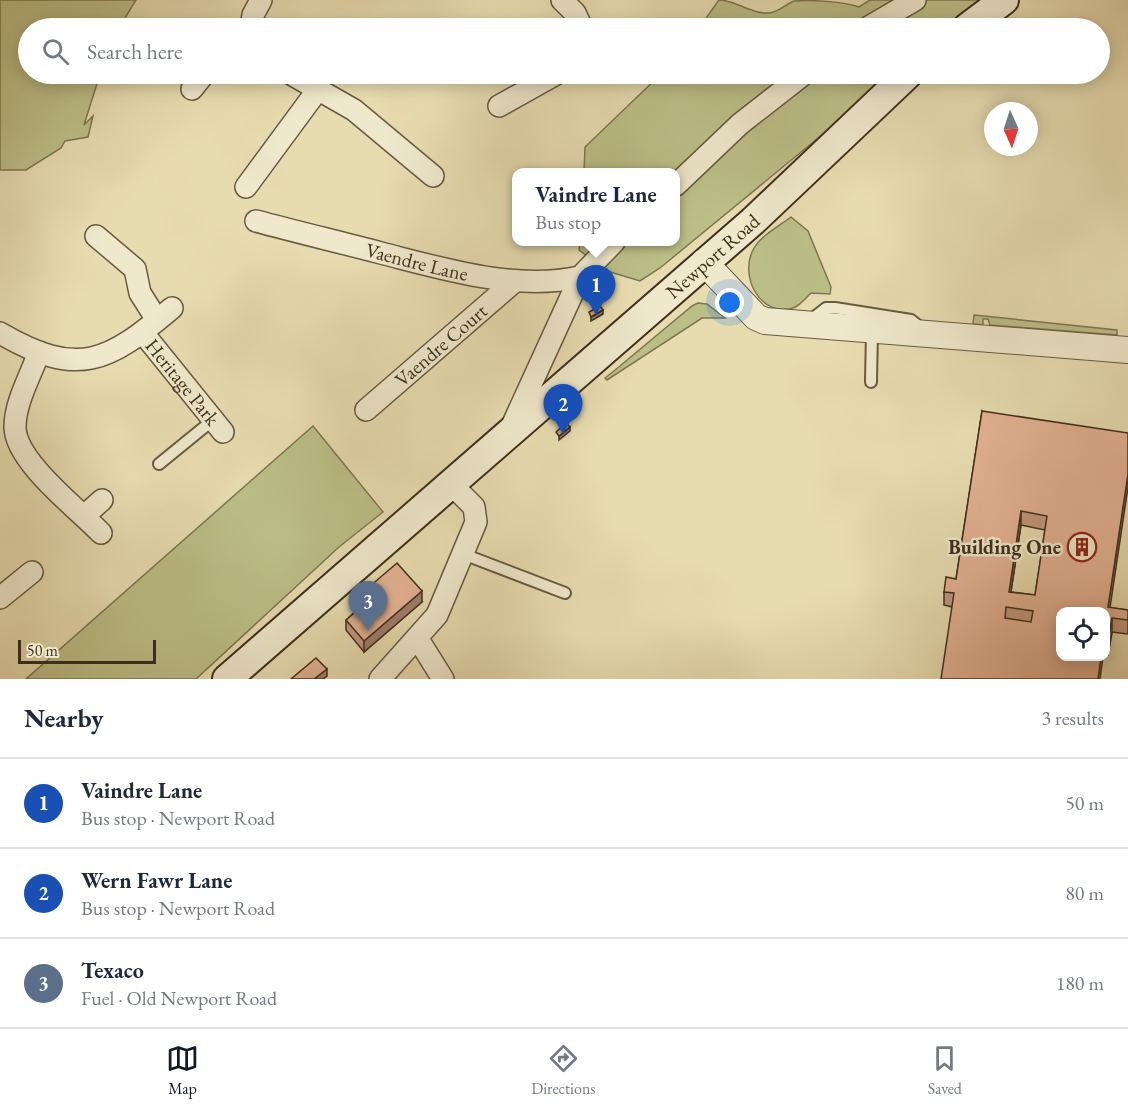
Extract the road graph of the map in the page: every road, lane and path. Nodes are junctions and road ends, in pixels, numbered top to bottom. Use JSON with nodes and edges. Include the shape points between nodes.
{"nodes":[{"id":1,"x":261,"y":0,"type":"edge"},
{"id":2,"x":562,"y":0,"type":"edge"},
{"id":3,"x":915,"y":0,"type":"edge"},
{"id":4,"x":1004,"y":0,"type":"edge"},
{"id":5,"x":253,"y":18,"type":"edge"},
{"id":6,"x":577,"y":18,"type":"edge"},
{"id":7,"x":884,"y":18,"type":"edge"},
{"id":8,"x":980,"y":18,"type":"edge"},
{"id":9,"x":311,"y":84,"type":"edge"},
{"id":10,"x":538,"y":84,"type":"edge"},
{"id":11,"x":791,"y":84,"type":"edge"},
{"id":12,"x":897,"y":84,"type":"edge"},
{"id":13,"x":319,"y":88,"type":"junction"},
{"id":14,"x":500,"y":106,"type":"dead end"},
{"id":15,"x":433,"y":176,"type":"dead end"},
{"id":16,"x":680,"y":180,"type":"edge"},
{"id":17,"x":246,"y":187,"type":"dead end"},
{"id":18,"x":256,"y":221,"type":"dead end"},
{"id":19,"x":96,"y":236,"type":"dead end"},
{"id":20,"x":610,"y":246,"type":"edge"},
{"id":21,"x":704,"y":262,"type":"junction"},
{"id":22,"x":580,"y":277,"type":"junction"},
{"id":23,"x":515,"y":281,"type":"junction"},
{"id":24,"x":158,"y":320,"type":"junction"},
{"id":25,"x":804,"y":326,"type":"junction"},
{"id":26,"x":872,"y":331,"type":"junction"},
{"id":27,"x":0,"y":333,"type":"edge"},
{"id":28,"x":925,"y":335,"type":"junction"},
{"id":29,"x":1128,"y":350,"type":"edge"},
{"id":30,"x":39,"y":352,"type":"junction"},
{"id":31,"x":871,"y":382,"type":"dead end"},
{"id":32,"x":366,"y":410,"type":"dead end"},
{"id":33,"x":218,"y":426,"type":"joint"},
{"id":34,"x":509,"y":432,"type":"junction"},
{"id":35,"x":159,"y":465,"type":"dead end"},
{"id":36,"x":451,"y":484,"type":"junction"},
{"id":37,"x":102,"y":500,"type":"dead end"},
{"id":38,"x":84,"y":516,"type":"junction"},
{"id":39,"x":101,"y":533,"type":"dead end"},
{"id":40,"x":463,"y":554,"type":"junction"},
{"id":41,"x":32,"y":572,"type":"dead end"},
{"id":42,"x":565,"y":593,"type":"dead end"},
{"id":43,"x":0,"y":598,"type":"edge"},
{"id":44,"x":418,"y":639,"type":"junction"},
{"id":45,"x":227,"y":679,"type":"edge"},
{"id":46,"x":380,"y":679,"type":"edge"},
{"id":47,"x":443,"y":679,"type":"edge"}],
"edges":[{"from":1,"to":5,"type":"street"},
{"from":2,"to":6,"type":"street"},
{"from":3,"to":7,"type":"street"},
{"from":4,"to":8,"type":"main road"},
{"from":9,"to":13,"type":"street"},
{"from":10,"to":14,"type":"street"},
{"from":11,"to":16,"type":"street","via":[[740,124]]},
{"from":12,"to":21,"type":"main road","name":"Newport Road","via":[[753,221]]},
{"from":13,"to":15,"type":"street","via":[[354,110]]},
{"from":13,"to":17,"type":"street"},
{"from":18,"to":23,"type":"street","name":"Vaendre Lane","via":[[426,265]]},
{"from":19,"to":24,"type":"street","name":"Heritage Park","via":[[135,269],[140,293]]},
{"from":20,"to":22,"type":"street","name":"Newport Road"},
{"from":21,"to":25,"type":"street","via":[[756,316],[765,321]]},
{"from":21,"to":34,"type":"main road","name":"Newport Road"},
{"from":22,"to":23,"type":"street","name":"Vaendre Lane","via":[[552,282]]},
{"from":22,"to":34,"type":"street","name":"Newport Road"},
{"from":23,"to":32,"type":"street","name":"Vaendre Court"},
{"from":24,"to":30,"type":"street","name":"Heritage Park","via":[[123,348],[88,359]]},
{"from":24,"to":33,"type":"street","name":"Heritage Park"},
{"from":25,"to":26,"type":"street"},
{"from":25,"to":28,"type":"lane","via":[[826,308],[836,308],[911,320],[919,324]]},
{"from":26,"to":28,"type":"street"},
{"from":26,"to":31,"type":"lane"},
{"from":27,"to":30,"type":"street","name":"Heritage Park"},
{"from":28,"to":29,"type":"street"},
{"from":30,"to":38,"type":"street","via":[[17,414],[20,465]]},
{"from":33,"to":35,"type":"lane"},
{"from":34,"to":36,"type":"main road","name":"Newport Road"},
{"from":36,"to":40,"type":"street","via":[[477,515]]},
{"from":36,"to":45,"type":"main road","name":"Newport Road"},
{"from":37,"to":38,"type":"street"},
{"from":38,"to":39,"type":"street"},
{"from":40,"to":42,"type":"lane"},
{"from":40,"to":44,"type":"street","via":[[444,604]]},
{"from":41,"to":43,"type":"street"},
{"from":44,"to":46,"type":"street"},
{"from":44,"to":47,"type":"street"}]}
